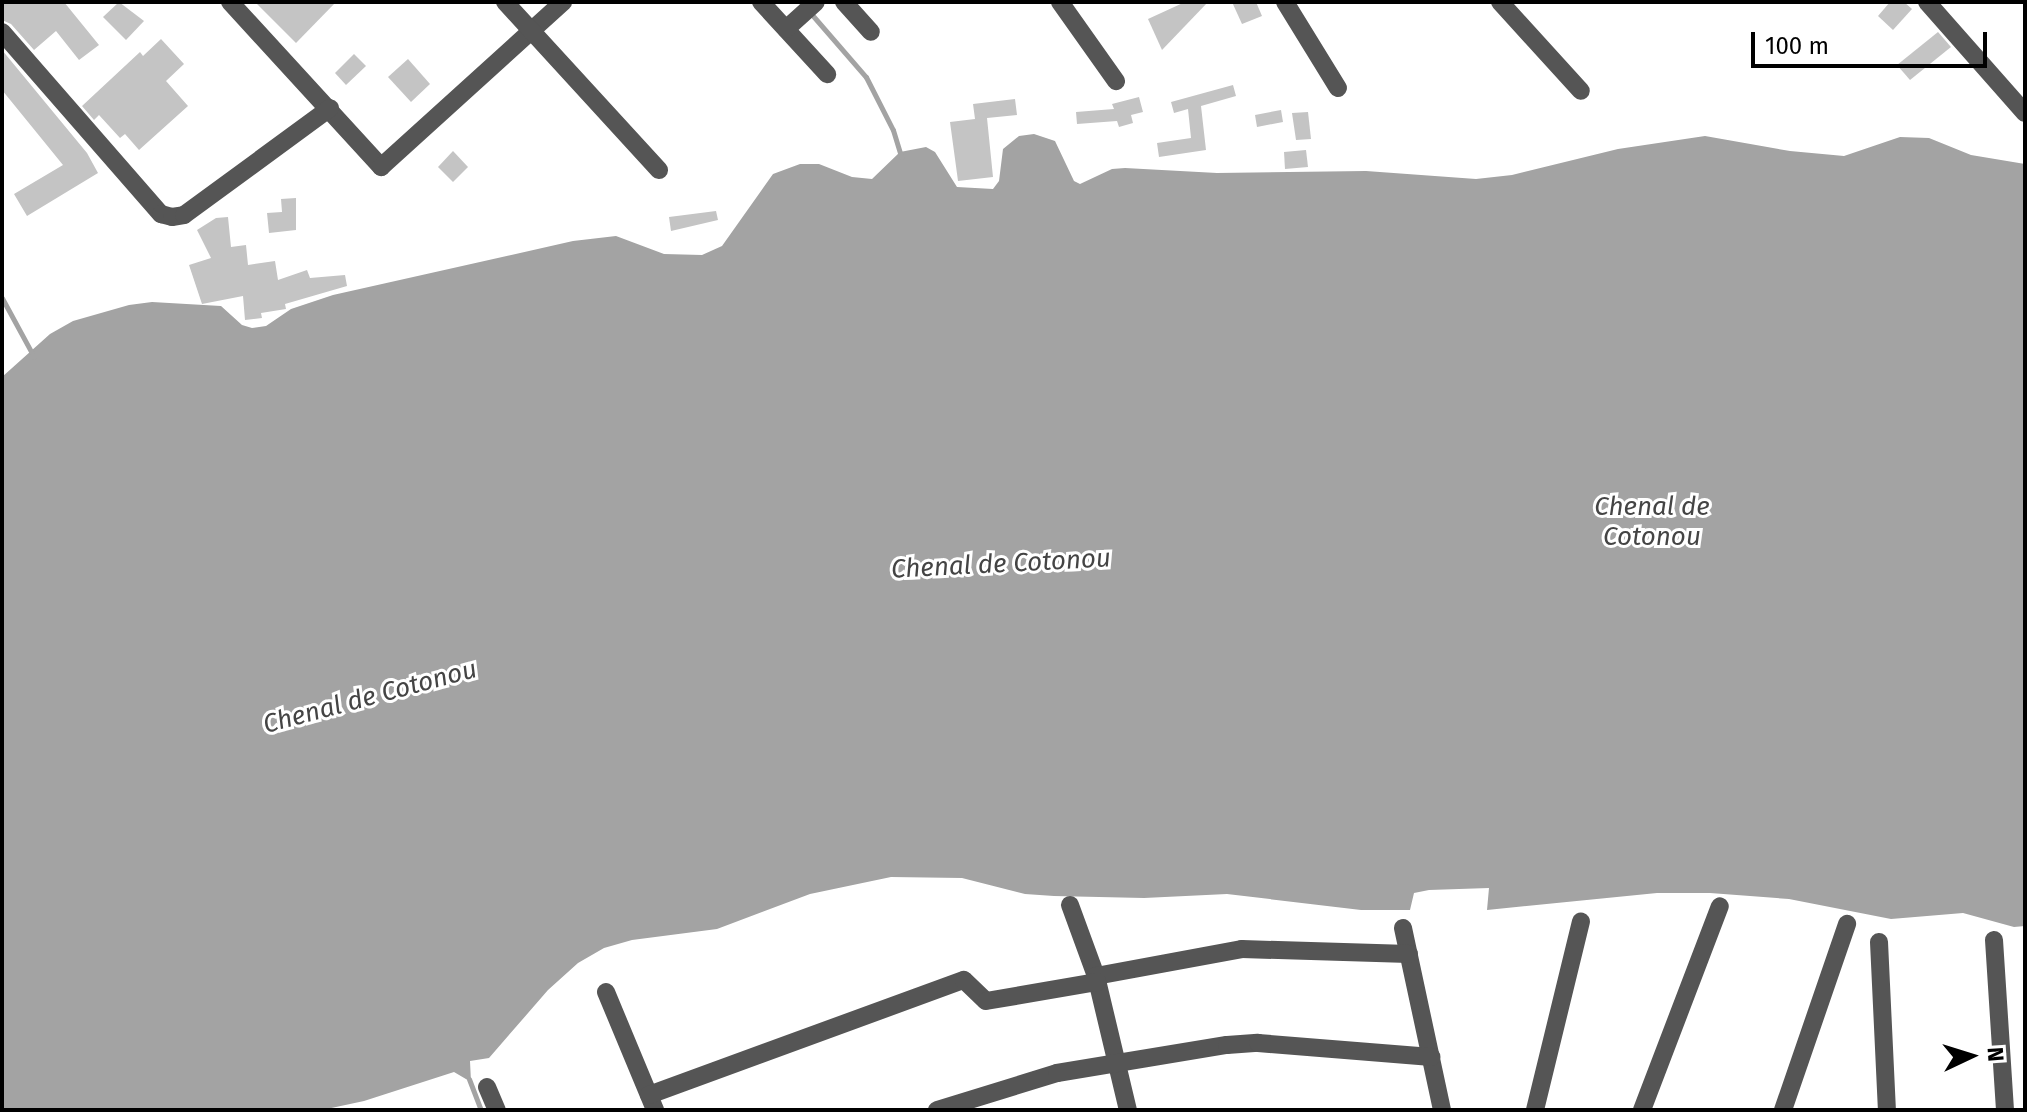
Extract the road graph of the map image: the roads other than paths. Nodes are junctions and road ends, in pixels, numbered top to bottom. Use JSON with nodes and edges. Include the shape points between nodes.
{"nodes":[{"id":1,"x":230,"y":2,"type":"edge"},
{"id":2,"x":505,"y":2,"type":"edge"},
{"id":3,"x":563,"y":2,"type":"edge"},
{"id":4,"x":761,"y":2,"type":"edge"},
{"id":5,"x":816,"y":2,"type":"edge"},
{"id":6,"x":844,"y":2,"type":"edge"},
{"id":7,"x":1060,"y":2,"type":"edge"},
{"id":8,"x":1285,"y":2,"type":"edge"},
{"id":9,"x":1500,"y":2,"type":"edge"},
{"id":10,"x":1927,"y":2,"type":"edge"},
{"id":11,"x":792,"y":24,"type":"junction"},
{"id":12,"x":531,"y":30,"type":"junction"},
{"id":13,"x":2,"y":32,"type":"edge"},
{"id":14,"x":871,"y":32,"type":"dead end"},
{"id":15,"x":827,"y":74,"type":"dead end"},
{"id":16,"x":1116,"y":81,"type":"dead end"},
{"id":17,"x":1338,"y":88,"type":"dead end"},
{"id":18,"x":1581,"y":91,"type":"dead end"},
{"id":19,"x":330,"y":108,"type":"junction"},
{"id":20,"x":2025,"y":113,"type":"edge"},
{"id":21,"x":659,"y":170,"type":"dead end"},
{"id":22,"x":1070,"y":905,"type":"dead end"},
{"id":23,"x":1720,"y":906,"type":"dead end"},
{"id":24,"x":1581,"y":922,"type":"dead end"},
{"id":25,"x":1847,"y":924,"type":"dead end"},
{"id":26,"x":1403,"y":928,"type":"dead end"},
{"id":27,"x":1994,"y":940,"type":"dead end"},
{"id":28,"x":1879,"y":942,"type":"dead end"},
{"id":29,"x":1409,"y":954,"type":"junction"},
{"id":30,"x":1097,"y":979,"type":"junction"},
{"id":31,"x":606,"y":992,"type":"dead end"},
{"id":32,"x":1431,"y":1057,"type":"junction"},
{"id":33,"x":1118,"y":1062,"type":"junction"},
{"id":34,"x":487,"y":1087,"type":"dead end"},
{"id":35,"x":652,"y":1103,"type":"edge"},
{"id":36,"x":497,"y":1110,"type":"edge"},
{"id":37,"x":937,"y":1110,"type":"edge"},
{"id":38,"x":1128,"y":1110,"type":"edge"},
{"id":39,"x":1442,"y":1110,"type":"edge"},
{"id":40,"x":1535,"y":1110,"type":"edge"},
{"id":41,"x":1642,"y":1110,"type":"edge"},
{"id":42,"x":1783,"y":1110,"type":"edge"},
{"id":43,"x":1887,"y":1110,"type":"edge"},
{"id":44,"x":2005,"y":1110,"type":"edge"}],
"edges":[{"from":1,"to":19,"type":"street"},
{"from":2,"to":12,"type":"street"},
{"from":3,"to":12,"type":"street"},
{"from":4,"to":11,"type":"street"},
{"from":5,"to":11,"type":"street"},
{"from":6,"to":14,"type":"street"},
{"from":7,"to":16,"type":"street"},
{"from":8,"to":17,"type":"street"},
{"from":9,"to":18,"type":"street"},
{"from":10,"to":20,"type":"street"},
{"from":11,"to":15,"type":"street"},
{"from":12,"to":19,"type":"street","via":[[381,167]]},
{"from":12,"to":21,"type":"street"},
{"from":13,"to":19,"type":"street","via":[[161,214],[172,217],[184,215]]},
{"from":22,"to":30,"type":"street"},
{"from":23,"to":41,"type":"street"},
{"from":24,"to":40,"type":"street"},
{"from":25,"to":42,"type":"street"},
{"from":26,"to":29,"type":"street"},
{"from":27,"to":44,"type":"street"},
{"from":28,"to":43,"type":"street"},
{"from":29,"to":30,"type":"street","via":[[1242,949]]},
{"from":29,"to":32,"type":"street"},
{"from":30,"to":33,"type":"street"},
{"from":30,"to":35,"type":"street","via":[[986,1001],[964,980]]},
{"from":31,"to":35,"type":"street"},
{"from":32,"to":33,"type":"street","via":[[1258,1043]]},
{"from":32,"to":39,"type":"street"},
{"from":33,"to":37,"type":"street","via":[[1057,1073]]},
{"from":33,"to":38,"type":"street"},
{"from":34,"to":36,"type":"street"}]}
